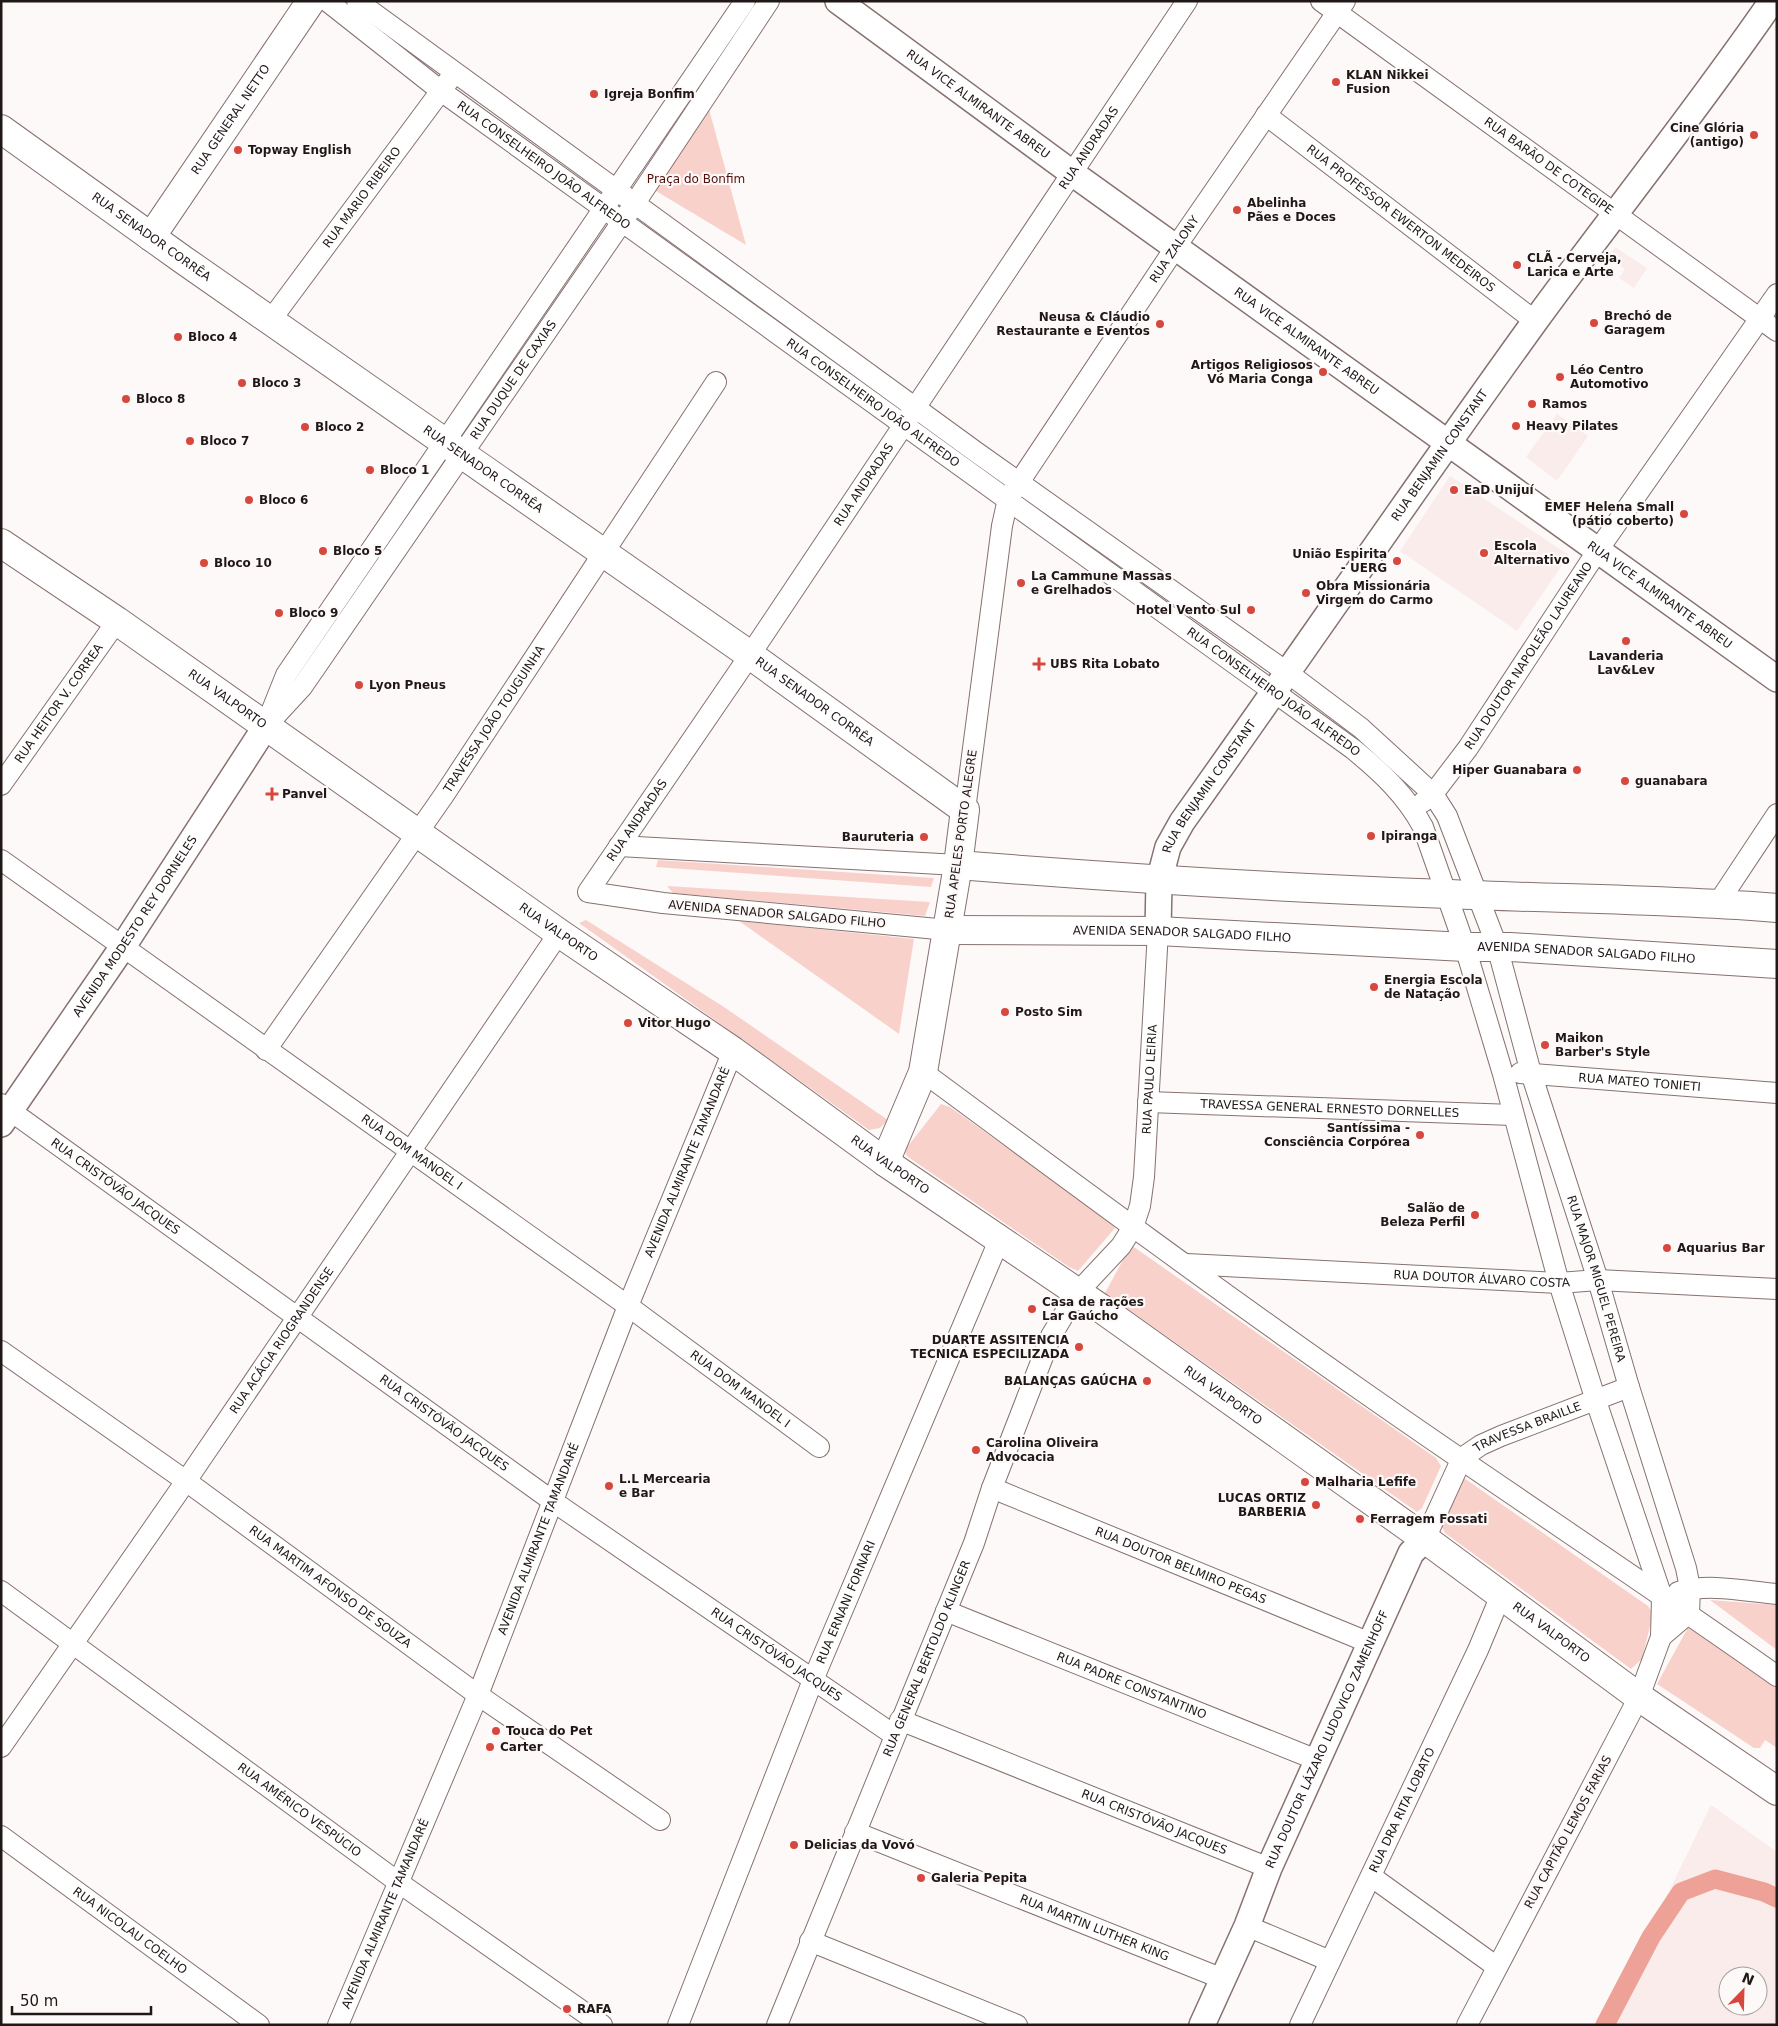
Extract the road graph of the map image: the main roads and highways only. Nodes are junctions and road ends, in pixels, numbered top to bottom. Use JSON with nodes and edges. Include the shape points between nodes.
{"nodes":[{"id":1,"x":311,"y":1,"type":"edge"},
{"id":2,"x":1,"y":129,"type":"edge"},
{"id":3,"x":151,"y":238,"type":"junction"},
{"id":4,"x":1,"y":543,"type":"edge"},
{"id":5,"x":965,"y":810,"type":"joint"},
{"id":6,"x":958,"y":865,"type":"junction"},
{"id":7,"x":1777,"y":908,"type":"edge"},
{"id":8,"x":948,"y":930,"type":"junction"},
{"id":9,"x":1777,"y":964,"type":"edge"},
{"id":10,"x":885,"y":1162,"type":"junction"},
{"id":11,"x":1777,"y":1791,"type":"edge"}],
"edges":[{"from":1,"to":3,"type":"main road","name":"RUA GENERAL NETTO"},
{"from":2,"to":3,"type":"main road","name":"RUA SENADOR CORRÊA"},
{"from":3,"to":5,"type":"main road","name":"RUA SENADOR CORRÊA","via":[[750,655]]},
{"from":4,"to":10,"type":"main road","name":"RUA VALPORTO","via":[[733,1051]]},
{"from":5,"to":6,"type":"main road","name":"RUA APELES PORTO ALEGRE"},
{"from":6,"to":7,"type":"main road","via":[[1159,881]]},
{"from":6,"to":8,"type":"main road","name":"RUA APELES PORTO ALEGRE"},
{"from":8,"to":9,"type":"main road","name":"AVENIDA SENADOR SALGADO FILHO","via":[[1158,931],[1497,946]]},
{"from":8,"to":10,"type":"main road","name":"RUA APELES PORTO ALEGRE","via":[[923,1072]]},
{"from":10,"to":11,"type":"main road","name":"RUA VALPORTO","via":[[1000,1238],[1425,1538],[1639,1697]]}]}
